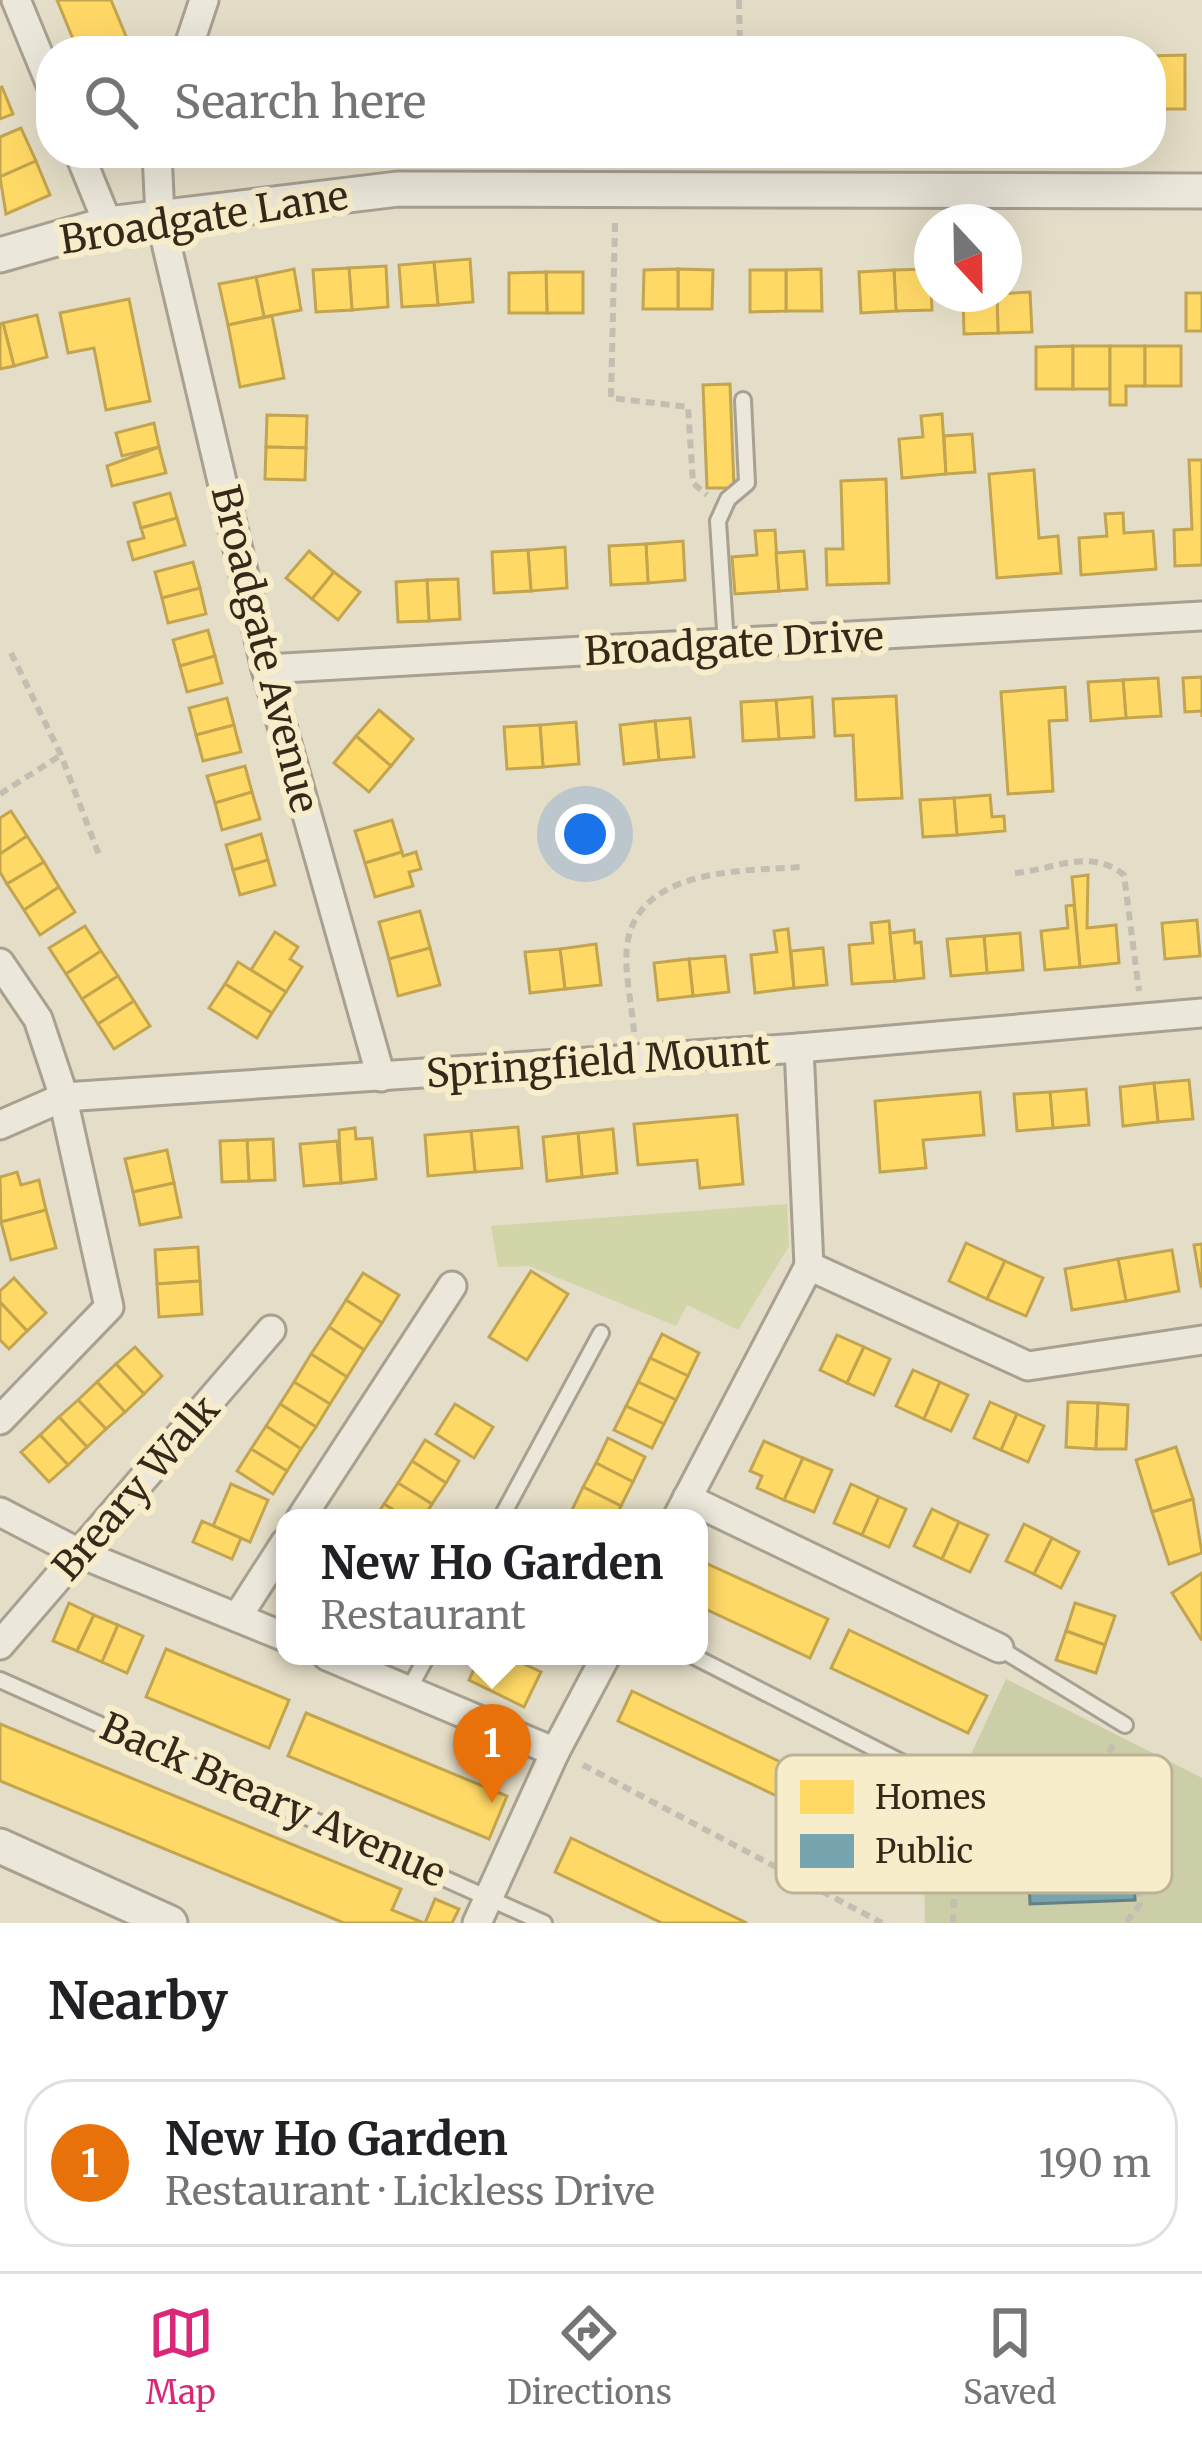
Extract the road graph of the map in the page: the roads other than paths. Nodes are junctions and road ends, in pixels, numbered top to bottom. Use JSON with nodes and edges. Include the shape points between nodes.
{"nodes":[{"id":1,"x":16,"y":0,"type":"edge"},
{"id":2,"x":204,"y":0,"type":"edge"},
{"id":3,"x":192,"y":36,"type":"edge"},
{"id":4,"x":36,"y":49,"type":"edge"},
{"id":5,"x":85,"y":168,"type":"edge"},
{"id":6,"x":158,"y":168,"type":"edge"},
{"id":7,"x":1202,"y":191,"type":"edge"},
{"id":8,"x":160,"y":217,"type":"junction"},
{"id":9,"x":109,"y":224,"type":"junction"},
{"id":10,"x":0,"y":255,"type":"edge"},
{"id":11,"x":743,"y":400,"type":"dead end"},
{"id":12,"x":1202,"y":616,"type":"edge"},
{"id":13,"x":726,"y":645,"type":"junction"},
{"id":14,"x":266,"y":669,"type":"junction"},
{"id":15,"x":0,"y":963,"type":"edge"},
{"id":16,"x":1202,"y":1013,"type":"edge"},
{"id":17,"x":799,"y":1048,"type":"junction"},
{"id":18,"x":381,"y":1077,"type":"junction"},
{"id":19,"x":64,"y":1097,"type":"junction"},
{"id":20,"x":0,"y":1125,"type":"edge"},
{"id":21,"x":809,"y":1266,"type":"junction"},
{"id":22,"x":452,"y":1286,"type":"dead end"},
{"id":23,"x":271,"y":1330,"type":"dead end"},
{"id":24,"x":601,"y":1333,"type":"dead end"},
{"id":25,"x":1202,"y":1340,"type":"edge"},
{"id":26,"x":0,"y":1420,"type":"edge"},
{"id":27,"x":682,"y":1508,"type":"edge"},
{"id":28,"x":307,"y":1509,"type":"edge"},
{"id":29,"x":506,"y":1509,"type":"edge"},
{"id":30,"x":0,"y":1512,"type":"edge"},
{"id":31,"x":708,"y":1519,"type":"edge"},
{"id":32,"x":81,"y":1554,"type":"junction"},
{"id":33,"x":276,"y":1557,"type":"edge"},
{"id":34,"x":238,"y":1616,"type":"junction"},
{"id":35,"x":276,"y":1633,"type":"edge"},
{"id":36,"x":0,"y":1645,"type":"edge"},
{"id":37,"x":999,"y":1648,"type":"joint"},
{"id":38,"x":708,"y":1664,"type":"edge"},
{"id":39,"x":346,"y":1665,"type":"edge"},
{"id":40,"x":422,"y":1665,"type":"edge"},
{"id":41,"x":601,"y":1665,"type":"edge"},
{"id":42,"x":0,"y":1680,"type":"edge"},
{"id":43,"x":407,"y":1693,"type":"junction"},
{"id":44,"x":1124,"y":1725,"type":"road end"},
{"id":45,"x":555,"y":1752,"type":"junction"},
{"id":46,"x":887,"y":1755,"type":"edge"},
{"id":47,"x":0,"y":1846,"type":"edge"},
{"id":48,"x":490,"y":1896,"type":"junction"},
{"id":49,"x":170,"y":1923,"type":"edge"},
{"id":50,"x":477,"y":1923,"type":"edge"},
{"id":51,"x":544,"y":1923,"type":"edge"}],
"edges":[{"from":1,"to":4,"type":"street"},
{"from":2,"to":3,"type":"street"},
{"from":5,"to":9,"type":"street"},
{"from":6,"to":8,"type":"street","name":"Broadgate Avenue"},
{"from":7,"to":8,"type":"street","name":"Broadgate Lane","via":[[398,188]]},
{"from":8,"to":9,"type":"street","name":"Broadgate Lane"},
{"from":8,"to":14,"type":"street","name":"Broadgate Avenue"},
{"from":9,"to":10,"type":"street","name":"Broadgate Lane"},
{"from":11,"to":13,"type":"lane","via":[[747,483],[718,521]]},
{"from":12,"to":13,"type":"street","name":"Broadgate Drive"},
{"from":13,"to":14,"type":"street","name":"Broadgate Drive"},
{"from":14,"to":18,"type":"street","name":"Broadgate Avenue"},
{"from":15,"to":19,"type":"street","via":[[38,1019]]},
{"from":16,"to":17,"type":"street","name":"Springfield Mount"},
{"from":17,"to":18,"type":"street","name":"Springfield Mount"},
{"from":17,"to":21,"type":"street"},
{"from":18,"to":19,"type":"street","name":"Springfield Mount"},
{"from":19,"to":20,"type":"street","name":"Springfield Mount"},
{"from":19,"to":26,"type":"street","via":[[110,1307]]},
{"from":21,"to":25,"type":"street","via":[[1028,1366]]},
{"from":21,"to":27,"type":"street"},
{"from":22,"to":28,"type":"street"},
{"from":23,"to":32,"type":"street","name":"Breary Walk"},
{"from":24,"to":29,"type":"lane"},
{"from":30,"to":32,"type":"street"},
{"from":31,"to":37,"type":"street"},
{"from":32,"to":34,"type":"street"},
{"from":32,"to":36,"type":"street","name":"Breary Walk"},
{"from":33,"to":34,"type":"street"},
{"from":34,"to":35,"type":"street"},
{"from":37,"to":44,"type":"lane"},
{"from":38,"to":46,"type":"lane"},
{"from":39,"to":43,"type":"street"},
{"from":40,"to":43,"type":"lane"},
{"from":41,"to":45,"type":"street"},
{"from":42,"to":48,"type":"lane","name":"Back Breary Avenue"},
{"from":43,"to":45,"type":"street"},
{"from":45,"to":48,"type":"street"},
{"from":47,"to":49,"type":"street"},
{"from":48,"to":50,"type":"street"},
{"from":48,"to":51,"type":"lane","name":"Back Breary Avenue"}]}
